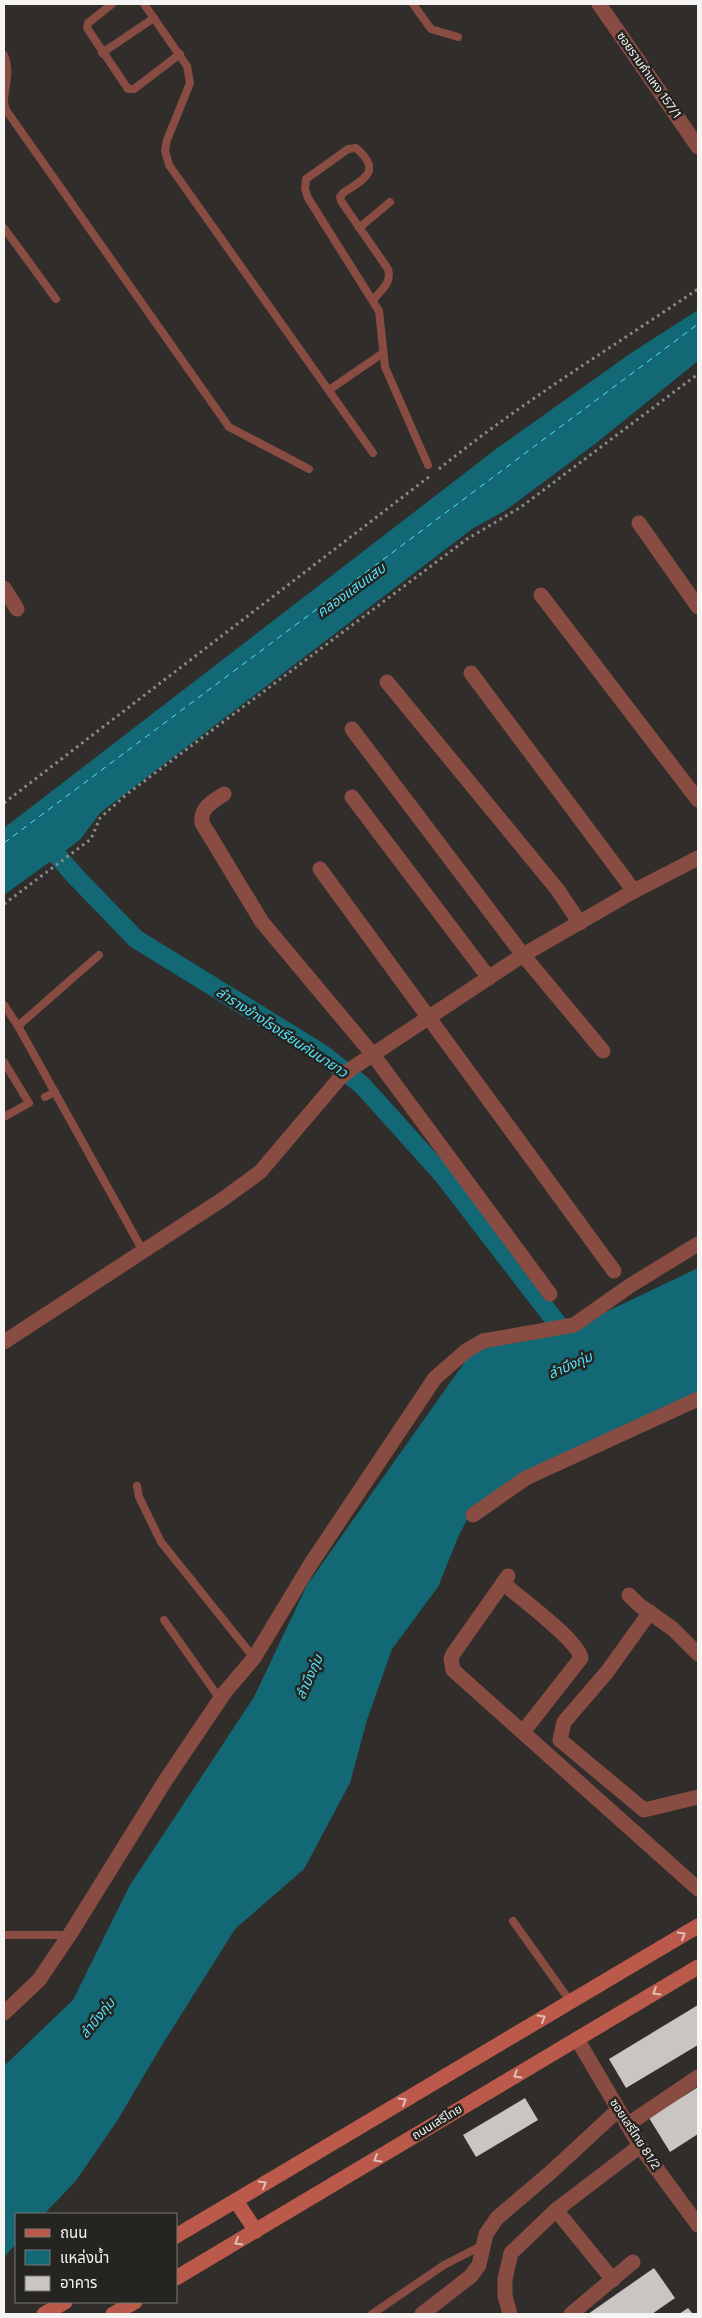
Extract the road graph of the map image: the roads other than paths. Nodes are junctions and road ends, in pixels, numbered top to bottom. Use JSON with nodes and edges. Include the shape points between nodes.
{"nodes":[{"id":1,"x":112,"y":4,"type":"edge"},
{"id":2,"x":144,"y":4,"type":"edge"},
{"id":3,"x":413,"y":4,"type":"edge"},
{"id":4,"x":599,"y":4,"type":"edge"},
{"id":5,"x":154,"y":18,"type":"junction"},
{"id":6,"x":458,"y":37,"type":"dead end"},
{"id":7,"x":102,"y":53,"type":"junction"},
{"id":8,"x":180,"y":54,"type":"junction"},
{"id":9,"x":4,"y":55,"type":"edge"},
{"id":10,"x":4,"y":102,"type":"edge"},
{"id":11,"x":698,"y":147,"type":"edge"},
{"id":12,"x":390,"y":202,"type":"dead end"},
{"id":13,"x":4,"y":228,"type":"edge"},
{"id":14,"x":359,"y":228,"type":"junction"},
{"id":15,"x":56,"y":299,"type":"dead end"},
{"id":16,"x":373,"y":300,"type":"junction"},
{"id":17,"x":383,"y":353,"type":"junction"},
{"id":18,"x":329,"y":390,"type":"junction"},
{"id":19,"x":373,"y":453,"type":"dead end"},
{"id":20,"x":428,"y":465,"type":"dead end"},
{"id":21,"x":309,"y":469,"type":"dead end"},
{"id":22,"x":639,"y":523,"type":"dead end"},
{"id":23,"x":4,"y":588,"type":"edge"},
{"id":24,"x":541,"y":595,"type":"dead end"},
{"id":25,"x":698,"y":607,"type":"edge"},
{"id":26,"x":17,"y":609,"type":"dead end"},
{"id":27,"x":471,"y":673,"type":"dead end"},
{"id":28,"x":387,"y":682,"type":"dead end"},
{"id":29,"x":352,"y":729,"type":"dead end"},
{"id":30,"x":224,"y":794,"type":"dead end"},
{"id":31,"x":352,"y":797,"type":"dead end"},
{"id":32,"x":698,"y":800,"type":"edge"},
{"id":33,"x":698,"y":858,"type":"edge"},
{"id":34,"x":320,"y":870,"type":"dead end"},
{"id":35,"x":634,"y":891,"type":"junction"},
{"id":36,"x":580,"y":923,"type":"junction"},
{"id":37,"x":99,"y":955,"type":"dead end"},
{"id":38,"x":523,"y":955,"type":"junction"},
{"id":39,"x":490,"y":978,"type":"junction"},
{"id":40,"x":4,"y":1005,"type":"edge"},
{"id":41,"x":428,"y":1020,"type":"junction"},
{"id":42,"x":18,"y":1026,"type":"junction"},
{"id":43,"x":603,"y":1051,"type":"dead end"},
{"id":44,"x":374,"y":1056,"type":"junction"},
{"id":45,"x":4,"y":1062,"type":"edge"},
{"id":46,"x":55,"y":1092,"type":"junction"},
{"id":47,"x":45,"y":1096,"type":"dead end"},
{"id":48,"x":4,"y":1117,"type":"edge"},
{"id":49,"x":698,"y":1244,"type":"edge"},
{"id":50,"x":144,"y":1251,"type":"junction"},
{"id":51,"x":614,"y":1271,"type":"dead end"},
{"id":52,"x":550,"y":1294,"type":"dead end"},
{"id":53,"x":4,"y":1342,"type":"edge"},
{"id":54,"x":698,"y":1399,"type":"edge"},
{"id":55,"x":137,"y":1486,"type":"dead end"},
{"id":56,"x":473,"y":1515,"type":"dead end"},
{"id":57,"x":629,"y":1595,"type":"dead end"},
{"id":58,"x":650,"y":1612,"type":"junction"},
{"id":59,"x":164,"y":1620,"type":"dead end"},
{"id":60,"x":698,"y":1654,"type":"edge"},
{"id":61,"x":254,"y":1658,"type":"junction"},
{"id":62,"x":220,"y":1700,"type":"junction"},
{"id":63,"x":522,"y":1732,"type":"junction"},
{"id":64,"x":698,"y":1797,"type":"edge"},
{"id":65,"x":698,"y":1888,"type":"edge"},
{"id":66,"x":513,"y":1921,"type":"dead end"},
{"id":67,"x":698,"y":1926,"type":"edge"},
{"id":68,"x":4,"y":1935,"type":"edge"},
{"id":69,"x":70,"y":1935,"type":"junction"},
{"id":70,"x":698,"y":1967,"type":"edge"},
{"id":71,"x":570,"y":2001,"type":"junction"},
{"id":72,"x":4,"y":2013,"type":"edge"},
{"id":73,"x":577,"y":2039,"type":"junction"},
{"id":74,"x":698,"y":2077,"type":"edge"},
{"id":75,"x":618,"y":2110,"type":"junction"},
{"id":76,"x":627,"y":2125,"type":"junction"},
{"id":77,"x":640,"y":2146,"type":"junction"},
{"id":78,"x":236,"y":2201,"type":"junction"},
{"id":79,"x":556,"y":2210,"type":"junction"},
{"id":80,"x":698,"y":2225,"type":"edge"},
{"id":81,"x":256,"y":2231,"type":"junction"},
{"id":82,"x":178,"y":2235,"type":"edge"},
{"id":83,"x":484,"y":2244,"type":"junction"},
{"id":84,"x":633,"y":2262,"type":"dead end"},
{"id":85,"x":178,"y":2277,"type":"edge"},
{"id":86,"x":613,"y":2280,"type":"junction"},
{"id":87,"x":63,"y":2303,"type":"edge"},
{"id":88,"x":132,"y":2303,"type":"edge"},
{"id":89,"x":44,"y":2314,"type":"edge"},
{"id":90,"x":113,"y":2314,"type":"edge"},
{"id":91,"x":372,"y":2314,"type":"edge"},
{"id":92,"x":422,"y":2314,"type":"edge"},
{"id":93,"x":510,"y":2314,"type":"edge"},
{"id":94,"x":571,"y":2314,"type":"edge"}],
"edges":[{"from":1,"to":7,"type":"lane","via":[[86,28]]},
{"from":2,"to":5,"type":"lane"},
{"from":3,"to":6,"type":"lane","via":[[431,29]]},
{"from":4,"to":11,"type":"street","name":"ซอยรามคำแหง 157/1"},
{"from":5,"to":7,"type":"lane"},
{"from":5,"to":8,"type":"lane"},
{"from":7,"to":8,"type":"lane","via":[[128,89],[134,89]]},
{"from":8,"to":18,"type":"lane","via":[[187,66],[190,83],[167,140],[165,151],[169,165]]},
{"from":9,"to":10,"type":"lane","via":[[8,76]]},
{"from":10,"to":21,"type":"lane","via":[[12,118],[229,427]]},
{"from":12,"to":14,"type":"lane"},
{"from":13,"to":15,"type":"lane"},
{"from":14,"to":16,"type":"lane","via":[[390,275],[389,281]]},
{"from":14,"to":16,"type":"lane","via":[[340,201],[340,196],[368,177],[370,170],[368,161],[356,148],[348,148],[306,179],[304,188]]},
{"from":16,"to":17,"type":"lane","via":[[381,320]]},
{"from":17,"to":18,"type":"lane"},
{"from":17,"to":20,"type":"lane","via":[[385,367]]},
{"from":18,"to":19,"type":"lane"},
{"from":22,"to":25,"type":"street"},
{"from":23,"to":26,"type":"street"},
{"from":24,"to":32,"type":"street"},
{"from":27,"to":35,"type":"street"},
{"from":28,"to":36,"type":"street","via":[[557,889]]},
{"from":29,"to":38,"type":"street"},
{"from":30,"to":44,"type":"street","via":[[205,808],[201,815],[202,823],[262,922]]},
{"from":31,"to":39,"type":"street"},
{"from":33,"to":35,"type":"street"},
{"from":34,"to":41,"type":"street"},
{"from":35,"to":36,"type":"street"},
{"from":36,"to":38,"type":"street"},
{"from":37,"to":42,"type":"lane"},
{"from":38,"to":39,"type":"street"},
{"from":38,"to":43,"type":"street"},
{"from":39,"to":41,"type":"street"},
{"from":40,"to":42,"type":"lane"},
{"from":41,"to":44,"type":"street"},
{"from":41,"to":51,"type":"street"},
{"from":42,"to":46,"type":"lane"},
{"from":44,"to":50,"type":"street","via":[[339,1079],[260,1172]]},
{"from":44,"to":52,"type":"street"},
{"from":45,"to":48,"type":"lane","via":[[31,1102]]},
{"from":46,"to":47,"type":"lane"},
{"from":46,"to":50,"type":"lane"},
{"from":49,"to":61,"type":"street","via":[[574,1325],[483,1341],[466,1351],[436,1378],[310,1565]]},
{"from":50,"to":53,"type":"street"},
{"from":54,"to":56,"type":"street","via":[[526,1478]]},
{"from":55,"to":61,"type":"lane","via":[[162,1542]]},
{"from":57,"to":58,"type":"street"},
{"from":58,"to":60,"type":"street"},
{"from":58,"to":64,"type":"street","via":[[607,1672],[564,1722],[560,1740],[644,1810]]},
{"from":59,"to":62,"type":"lane"},
{"from":61,"to":62,"type":"street"},
{"from":62,"to":69,"type":"street","via":[[165,1781]]},
{"from":63,"to":63,"type":"street","via":[[457,1674],[451,1663],[453,1654],[506,1580],[570,1640],[581,1658]]},
{"from":63,"to":65,"type":"street"},
{"from":66,"to":71,"type":"lane"},
{"from":71,"to":67,"type":"main road","one_way":true},
{"from":68,"to":69,"type":"lane"},
{"from":69,"to":72,"type":"street","via":[[39,1980]]},
{"from":70,"to":73,"type":"main road","name":"ถนนเสรีไทย","one_way":true},
{"from":78,"to":71,"type":"main road","one_way":true},
{"from":73,"to":75,"type":"street","name":"ซอยเสรีไทย 81/2"},
{"from":73,"to":81,"type":"main road","name":"ถนนเสรีไทย","one_way":true},
{"from":74,"to":76,"type":"street"},
{"from":75,"to":76,"type":"street","name":"ซอยเสรีไทย 81/2"},
{"from":75,"to":83,"type":"street","via":[[497,2218],[486,2234]]},
{"from":76,"to":77,"type":"street","name":"ซอยเสรีไทย 81/2"},
{"from":77,"to":79,"type":"street"},
{"from":77,"to":80,"type":"street","name":"ซอยเสรีไทย 81/2"},
{"from":78,"to":81,"type":"main road"},
{"from":78,"to":82,"type":"main road"},
{"from":79,"to":86,"type":"street"},
{"from":79,"to":93,"type":"street","via":[[511,2253],[505,2279]]},
{"from":81,"to":85,"type":"main road","name":"ถนนเสรีไทย","one_way":true},
{"from":83,"to":91,"type":"lane","via":[[444,2264]]},
{"from":83,"to":92,"type":"street","via":[[479,2265],[472,2276]]},
{"from":84,"to":86,"type":"street"},
{"from":86,"to":94,"type":"street"},
{"from":87,"to":89,"type":"main road"},
{"from":88,"to":90,"type":"main road"}]}
